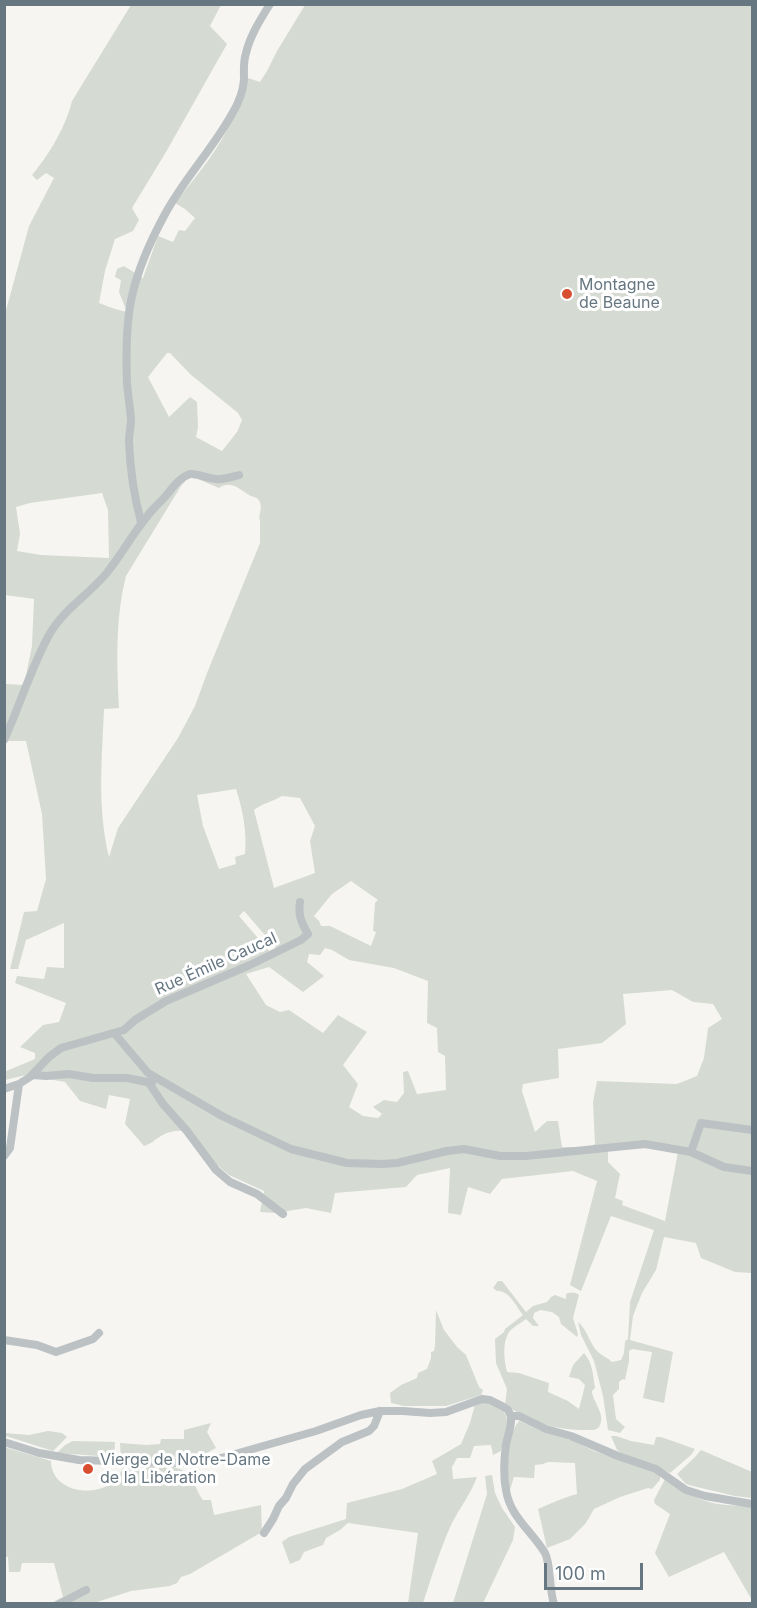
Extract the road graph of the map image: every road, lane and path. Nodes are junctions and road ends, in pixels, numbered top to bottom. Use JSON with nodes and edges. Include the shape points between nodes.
{"nodes":[{"id":1,"x":270,"y":4,"type":"edge"},
{"id":2,"x":239,"y":476,"type":"dead end"},
{"id":3,"x":141,"y":522,"type":"junction"},
{"id":4,"x":4,"y":740,"type":"edge"},
{"id":5,"x":300,"y":902,"type":"dead end"},
{"id":6,"x":115,"y":1034,"type":"junction"},
{"id":7,"x":33,"y":1075,"type":"junction"},
{"id":8,"x":149,"y":1083,"type":"junction"},
{"id":9,"x":19,"y":1084,"type":"junction"},
{"id":10,"x":169,"y":1084,"type":"junction"},
{"id":11,"x":4,"y":1089,"type":"edge"},
{"id":12,"x":753,"y":1130,"type":"edge"},
{"id":13,"x":691,"y":1152,"type":"junction"},
{"id":14,"x":4,"y":1156,"type":"edge"},
{"id":15,"x":753,"y":1171,"type":"edge"},
{"id":16,"x":284,"y":1214,"type":"dead end"},
{"id":17,"x":99,"y":1334,"type":"dead end"},
{"id":18,"x":4,"y":1340,"type":"edge"},
{"id":19,"x":380,"y":1411,"type":"junction"},
{"id":20,"x":511,"y":1416,"type":"junction"},
{"id":21,"x":4,"y":1442,"type":"edge"},
{"id":22,"x":753,"y":1504,"type":"edge"},
{"id":23,"x":264,"y":1533,"type":"dead end"},
{"id":24,"x":86,"y":1590,"type":"dead end"},
{"id":25,"x":59,"y":1604,"type":"edge"},
{"id":26,"x":554,"y":1604,"type":"edge"}],
"edges":[{"from":1,"to":3,"type":"street","via":[[246,51],[242,92],[232,114],[163,217],[132,296],[127,357],[129,439],[134,498]]},
{"from":2,"to":3,"type":"street","via":[[215,479],[190,474]]},
{"from":3,"to":4,"type":"street","via":[[103,577],[64,613],[50,632]]},
{"from":5,"to":6,"type":"street","name":"Rue Émile Caucal","via":[[298,914],[308,934],[301,940],[166,1001]]},
{"from":6,"to":7,"type":"street","name":"Rue Émile Caucal","via":[[69,1045],[53,1053]]},
{"from":6,"to":10,"type":"street","via":[[148,1073]]},
{"from":7,"to":8,"type":"street","via":[[127,1078]]},
{"from":7,"to":9,"type":"street"},
{"from":8,"to":10,"type":"street"},
{"from":8,"to":16,"type":"street","via":[[216,1170]]},
{"from":9,"to":11,"type":"street"},
{"from":9,"to":14,"type":"street","via":[[10,1148]]},
{"from":10,"to":13,"type":"street","via":[[222,1116],[291,1149],[347,1163],[397,1163],[464,1149],[526,1156],[645,1144]]},
{"from":12,"to":13,"type":"street","via":[[701,1123]]},
{"from":13,"to":15,"type":"street","via":[[724,1167]]},
{"from":17,"to":18,"type":"street","via":[[56,1352]]},
{"from":19,"to":20,"type":"street","via":[[438,1413],[486,1400],[508,1410]]},
{"from":19,"to":21,"type":"street","via":[[203,1461],[79,1460]]},
{"from":19,"to":23,"type":"street","via":[[369,1431],[342,1443],[305,1469]]},
{"from":20,"to":22,"type":"street","via":[[656,1469],[686,1490]]},
{"from":20,"to":26,"type":"street","via":[[504,1461],[507,1495],[514,1513],[546,1555]]},
{"from":24,"to":25,"type":"street"}]}
